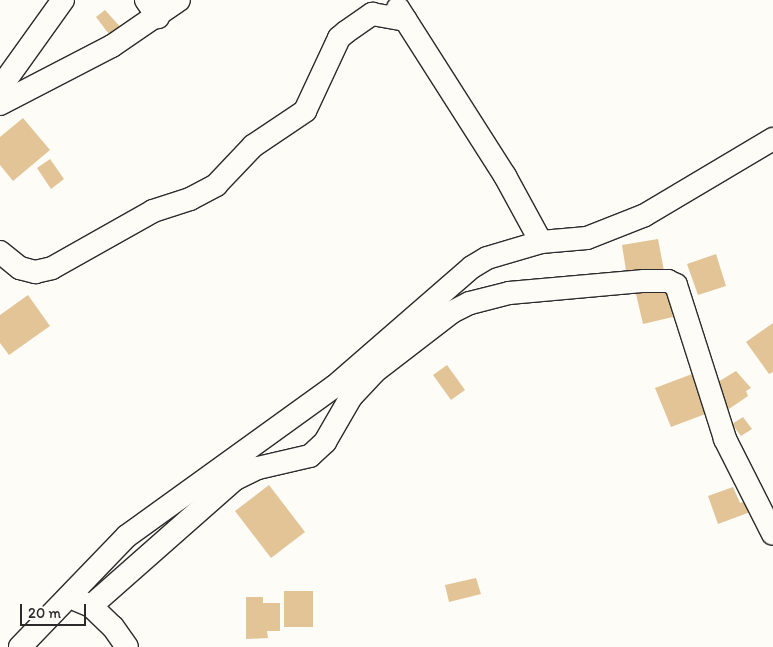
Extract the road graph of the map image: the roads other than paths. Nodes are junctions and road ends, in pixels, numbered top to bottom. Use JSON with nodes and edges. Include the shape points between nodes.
{"nodes":[{"id":1,"x":63,"y":0,"type":"edge"},
{"id":2,"x":179,"y":0,"type":"edge"},
{"id":3,"x":392,"y":0,"type":"edge"},
{"id":4,"x":152,"y":8,"type":"edge"},
{"id":5,"x":405,"y":20,"type":"junction"},
{"id":6,"x":0,"y":88,"type":"edge"},
{"id":7,"x":0,"y":104,"type":"edge"},
{"id":8,"x":773,"y":139,"type":"edge"},
{"id":9,"x":540,"y":242,"type":"junction"},
{"id":10,"x":0,"y":252,"type":"edge"},
{"id":11,"x":773,"y":534,"type":"edge"},
{"id":12,"x":69,"y":597,"type":"junction"},
{"id":13,"x":91,"y":606,"type":"junction"},
{"id":14,"x":20,"y":647,"type":"edge"},
{"id":15,"x":127,"y":647,"type":"edge"}],
"edges":[{"from":1,"to":6,"type":"street"},
{"from":2,"to":4,"type":"street"},
{"from":3,"to":5,"type":"street"},
{"from":4,"to":7,"type":"street","via":[[112,46]]},
{"from":5,"to":9,"type":"street","via":[[505,176]]},
{"from":5,"to":10,"type":"street","via":[[372,14],[339,38],[305,111],[253,146],[207,190],[153,211],[52,268],[36,272],[20,268]]},
{"from":8,"to":9,"type":"street","via":[[645,216],[587,238]]},
{"from":9,"to":12,"type":"street","via":[[488,258],[472,267],[335,386],[126,536]]},
{"from":11,"to":13,"type":"street","via":[[725,439],[676,286],[668,281],[644,281],[509,293],[470,303],[452,312],[374,372],[350,397],[325,442],[310,456],[258,468],[235,479]]},
{"from":12,"to":13,"type":"street"},
{"from":12,"to":14,"type":"street"},
{"from":13,"to":15,"type":"street","via":[[113,627]]}]}
